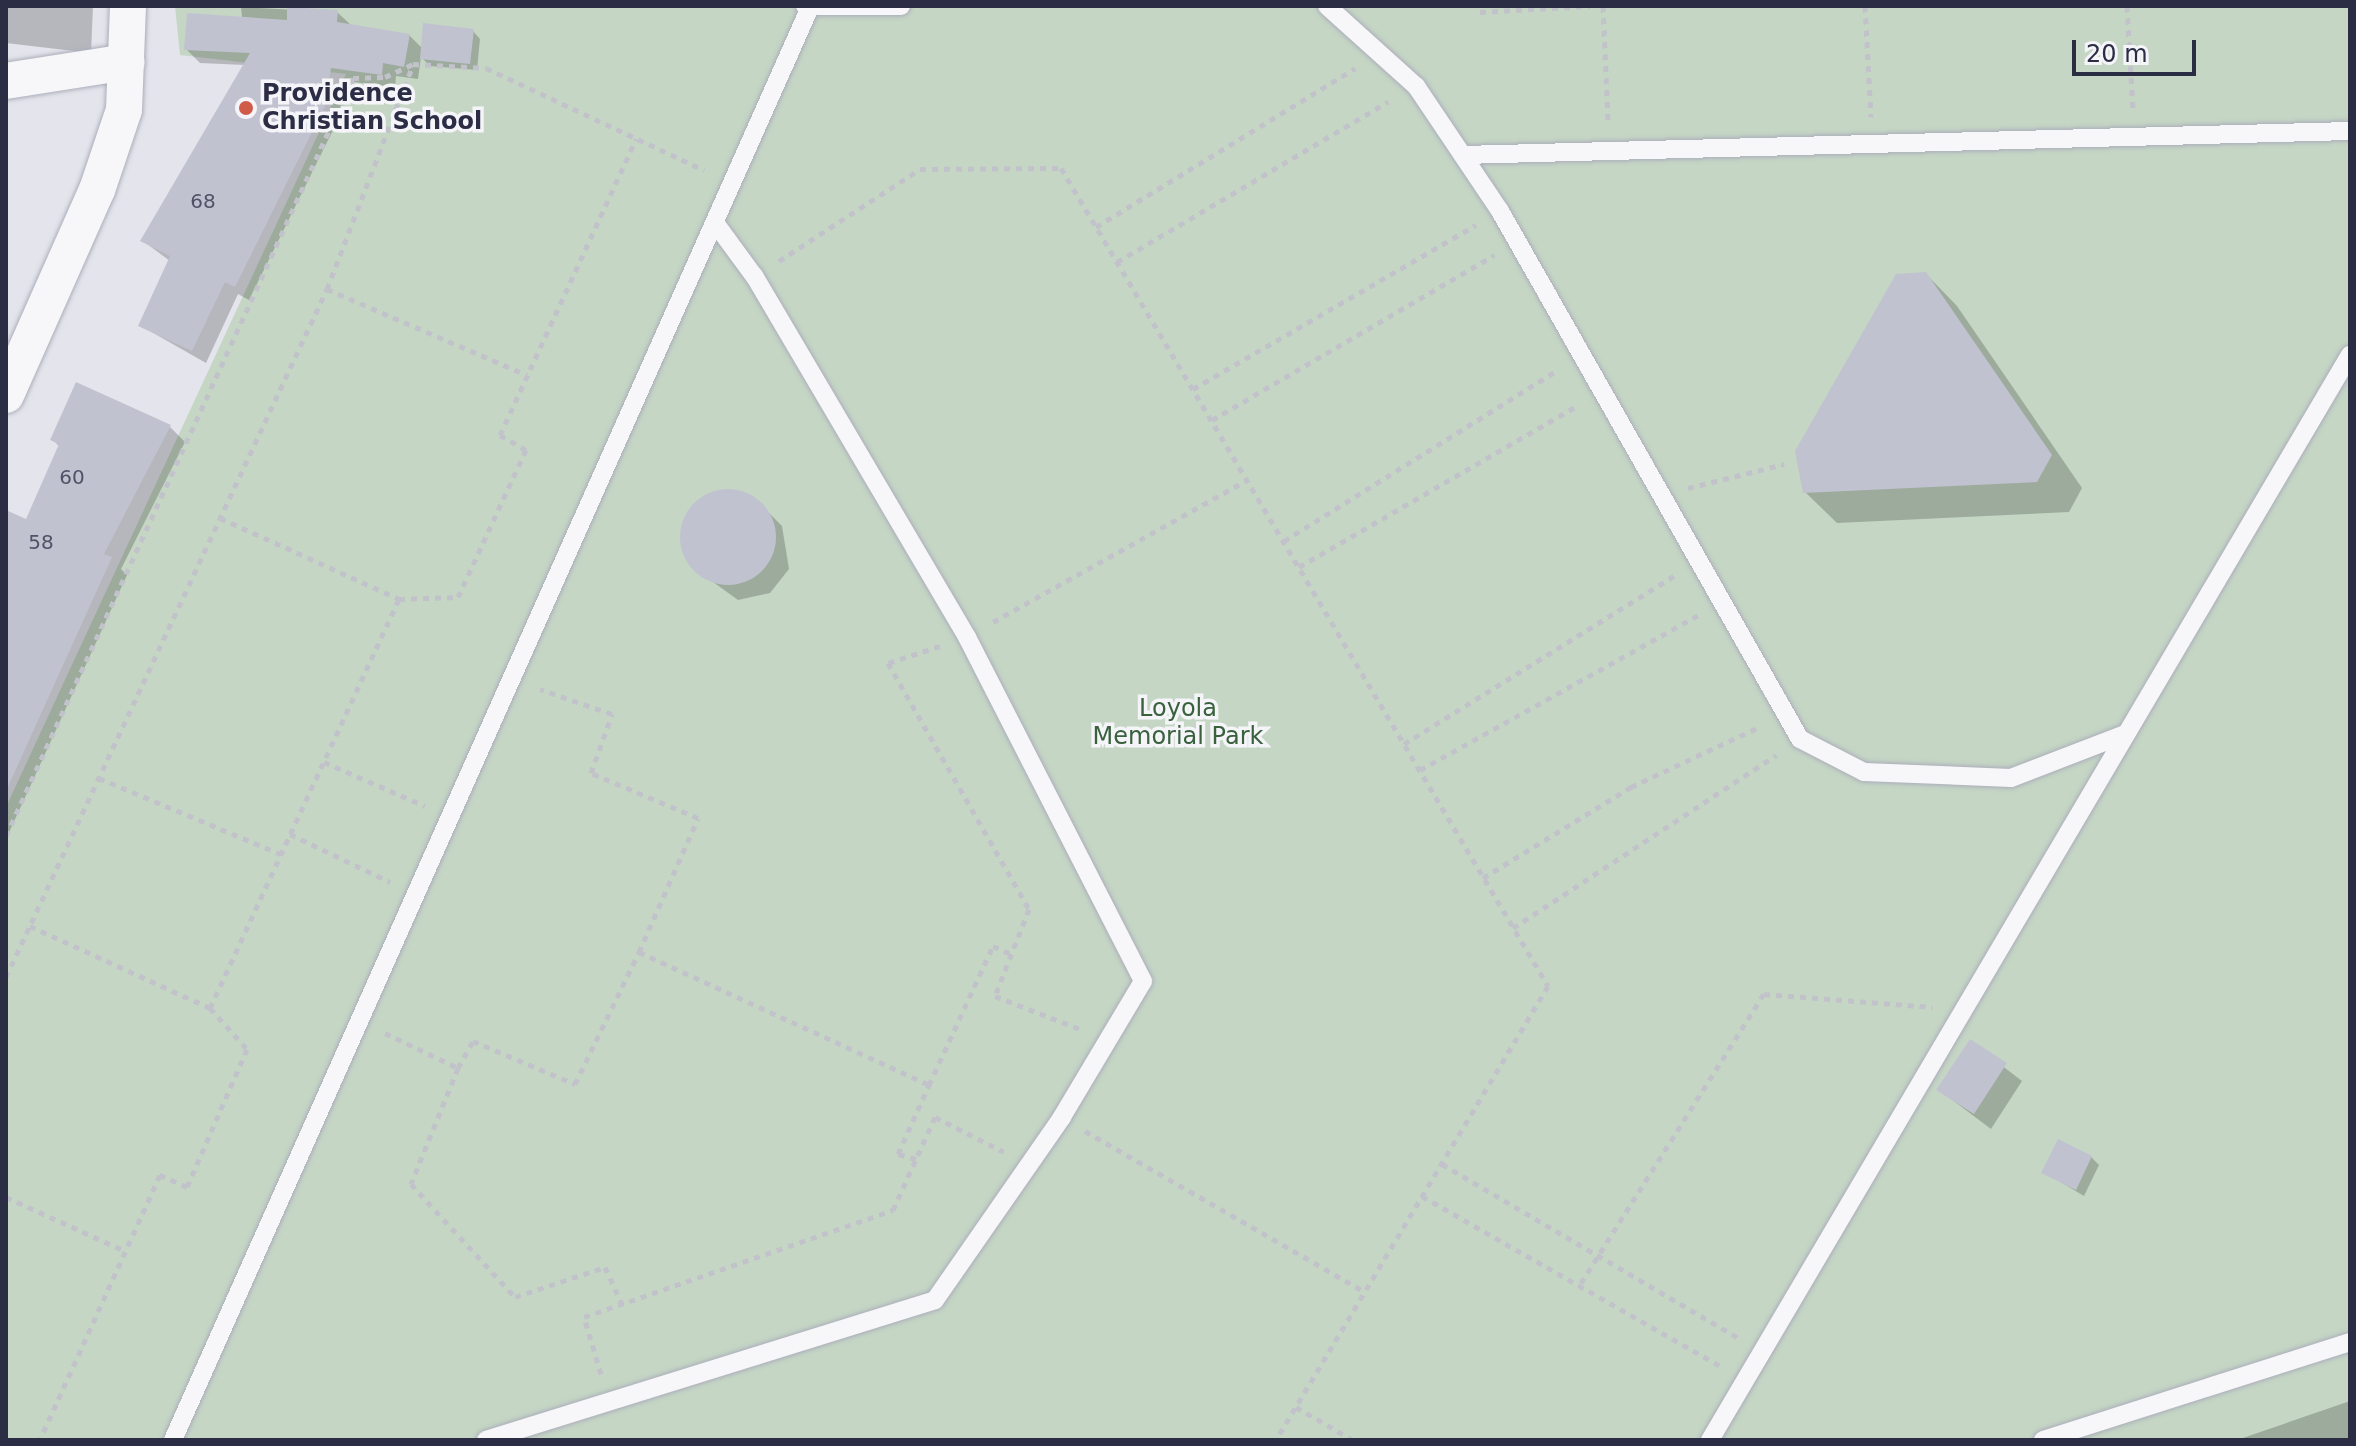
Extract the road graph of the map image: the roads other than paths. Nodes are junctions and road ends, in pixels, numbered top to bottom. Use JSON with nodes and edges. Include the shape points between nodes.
{"nodes":[{"id":1,"x":128,"y":6,"type":"edge"},
{"id":2,"x":901,"y":6,"type":"edge"},
{"id":3,"x":1327,"y":6,"type":"edge"},
{"id":4,"x":807,"y":9,"type":"edge"},
{"id":5,"x":127,"y":62,"type":"junction"},
{"id":6,"x":6,"y":81,"type":"edge"},
{"id":7,"x":2350,"y":131,"type":"edge"},
{"id":8,"x":1463,"y":155,"type":"junction"},
{"id":9,"x":716,"y":224,"type":"junction"},
{"id":10,"x":2350,"y":355,"type":"edge"},
{"id":11,"x":6,"y":395,"type":"edge"},
{"id":12,"x":2125,"y":734,"type":"junction"},
{"id":13,"x":2350,"y":1342,"type":"edge"},
{"id":14,"x":173,"y":1440,"type":"edge"},
{"id":15,"x":486,"y":1440,"type":"edge"},
{"id":16,"x":1710,"y":1440,"type":"edge"},
{"id":17,"x":2043,"y":1440,"type":"edge"}],
"edges":[{"from":1,"to":5,"type":"street"},
{"from":2,"to":4,"type":"lane"},
{"from":3,"to":8,"type":"lane","via":[[1384,50]]},
{"from":4,"to":9,"type":"lane"},
{"from":5,"to":6,"type":"street"},
{"from":5,"to":11,"type":"street","via":[[124,110],[97,190]]},
{"from":7,"to":8,"type":"lane"},
{"from":8,"to":12,"type":"lane","via":[[1500,211],[1800,739],[1864,772],[2011,778]]},
{"from":9,"to":14,"type":"lane"},
{"from":9,"to":15,"type":"lane","via":[[754,276],[967,637],[1143,981],[1062,1117],[935,1300]]},
{"from":10,"to":12,"type":"lane"},
{"from":12,"to":16,"type":"lane"},
{"from":13,"to":17,"type":"lane"}]}
